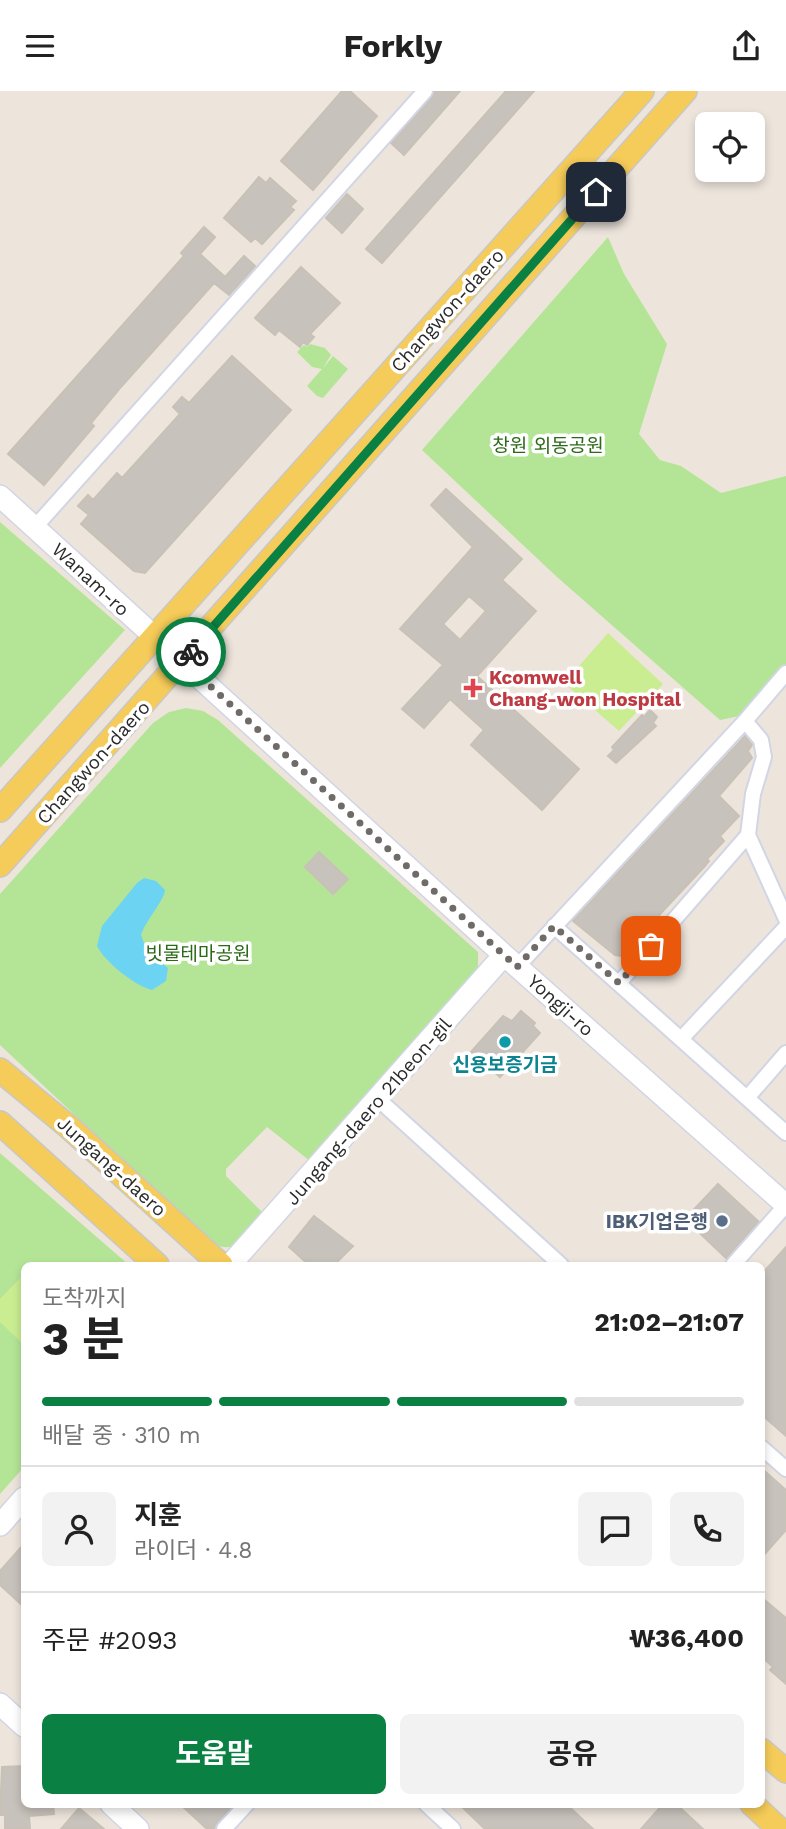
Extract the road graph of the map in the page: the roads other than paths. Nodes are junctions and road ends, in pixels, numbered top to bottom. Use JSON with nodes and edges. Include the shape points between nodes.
{"nodes":[{"id":1,"x":425,"y":91,"type":"edge"},
{"id":2,"x":642,"y":91,"type":"edge"},
{"id":3,"x":685,"y":91,"type":"edge"},
{"id":4,"x":0,"y":496,"type":"edge"},
{"id":5,"x":35,"y":527,"type":"junction"},
{"id":6,"x":155,"y":637,"type":"junction"},
{"id":7,"x":183,"y":661,"type":"junction"},
{"id":8,"x":786,"y":673,"type":"edge"},
{"id":9,"x":745,"y":721,"type":"junction"},
{"id":10,"x":0,"y":810,"type":"edge"},
{"id":11,"x":748,"y":835,"type":"junction"},
{"id":12,"x":0,"y":865,"type":"edge"},
{"id":13,"x":786,"y":919,"type":"edge"},
{"id":14,"x":554,"y":926,"type":"junction"},
{"id":15,"x":786,"y":927,"type":"edge"},
{"id":16,"x":511,"y":961,"type":"junction"},
{"id":17,"x":619,"y":983,"type":"junction"},
{"id":18,"x":681,"y":1039,"type":"junction"},
{"id":19,"x":786,"y":1053,"type":"edge"},
{"id":20,"x":0,"y":1070,"type":"edge"},
{"id":21,"x":747,"y":1098,"type":"junction"},
{"id":22,"x":378,"y":1099,"type":"junction"},
{"id":23,"x":0,"y":1123,"type":"edge"},
{"id":24,"x":786,"y":1133,"type":"edge"},
{"id":25,"x":786,"y":1205,"type":"edge"},
{"id":26,"x":155,"y":1262,"type":"edge"},
{"id":27,"x":218,"y":1262,"type":"edge"},
{"id":28,"x":233,"y":1262,"type":"edge"},
{"id":29,"x":558,"y":1262,"type":"edge"},
{"id":30,"x":736,"y":1262,"type":"edge"},
{"id":31,"x":765,"y":1451,"type":"edge"},
{"id":32,"x":786,"y":1469,"type":"edge"},
{"id":33,"x":21,"y":1500,"type":"edge"},
{"id":34,"x":0,"y":1525,"type":"edge"},
{"id":35,"x":0,"y":1704,"type":"edge"},
{"id":36,"x":21,"y":1723,"type":"edge"},
{"id":37,"x":765,"y":1753,"type":"edge"},
{"id":38,"x":786,"y":1771,"type":"edge"},
{"id":39,"x":115,"y":1808,"type":"edge"},
{"id":40,"x":243,"y":1808,"type":"edge"},
{"id":41,"x":430,"y":1808,"type":"edge"},
{"id":42,"x":756,"y":1808,"type":"edge"},
{"id":43,"x":138,"y":1829,"type":"edge"},
{"id":44,"x":224,"y":1829,"type":"edge"},
{"id":45,"x":453,"y":1829,"type":"edge"},
{"id":46,"x":779,"y":1829,"type":"edge"}],
"edges":[{"from":1,"to":5,"type":"street"},
{"from":2,"to":6,"type":"main road","name":"Changwon-daero"},
{"from":3,"to":7,"type":"main road","name":"Changwon-daero"},
{"from":4,"to":5,"type":"main road","name":"Wanam-ro"},
{"from":5,"to":6,"type":"main road","name":"Wanam-ro"},
{"from":6,"to":7,"type":"main road","name":"Wanam-ro"},
{"from":6,"to":10,"type":"main road","name":"Changwon-daero"},
{"from":7,"to":12,"type":"main road","name":"Changwon-daero"},
{"from":7,"to":16,"type":"main road","name":"Yongji-ro"},
{"from":8,"to":9,"type":"street"},
{"from":9,"to":11,"type":"street","via":[[761,740],[764,757]]},
{"from":9,"to":14,"type":"street"},
{"from":11,"to":13,"type":"street"},
{"from":11,"to":17,"type":"street"},
{"from":14,"to":16,"type":"street"},
{"from":14,"to":17,"type":"street"},
{"from":15,"to":18,"type":"street"},
{"from":16,"to":22,"type":"main road","name":"Jungang-daero 21beon-gil"},
{"from":16,"to":25,"type":"main road","name":"Yongji-ro"},
{"from":17,"to":18,"type":"street"},
{"from":18,"to":21,"type":"street"},
{"from":19,"to":21,"type":"street"},
{"from":20,"to":27,"type":"main road","name":"Jungang-daero"},
{"from":21,"to":24,"type":"street"},
{"from":22,"to":28,"type":"main road","name":"Jungang-daero 21beon-gil"},
{"from":22,"to":29,"type":"street"},
{"from":23,"to":26,"type":"main road"},
{"from":25,"to":30,"type":"street"},
{"from":31,"to":32,"type":"street"},
{"from":33,"to":34,"type":"main road"},
{"from":35,"to":36,"type":"main road"},
{"from":37,"to":38,"type":"main road"},
{"from":39,"to":43,"type":"main road"},
{"from":40,"to":44,"type":"street"},
{"from":41,"to":45,"type":"street"},
{"from":42,"to":46,"type":"main road"}]}
